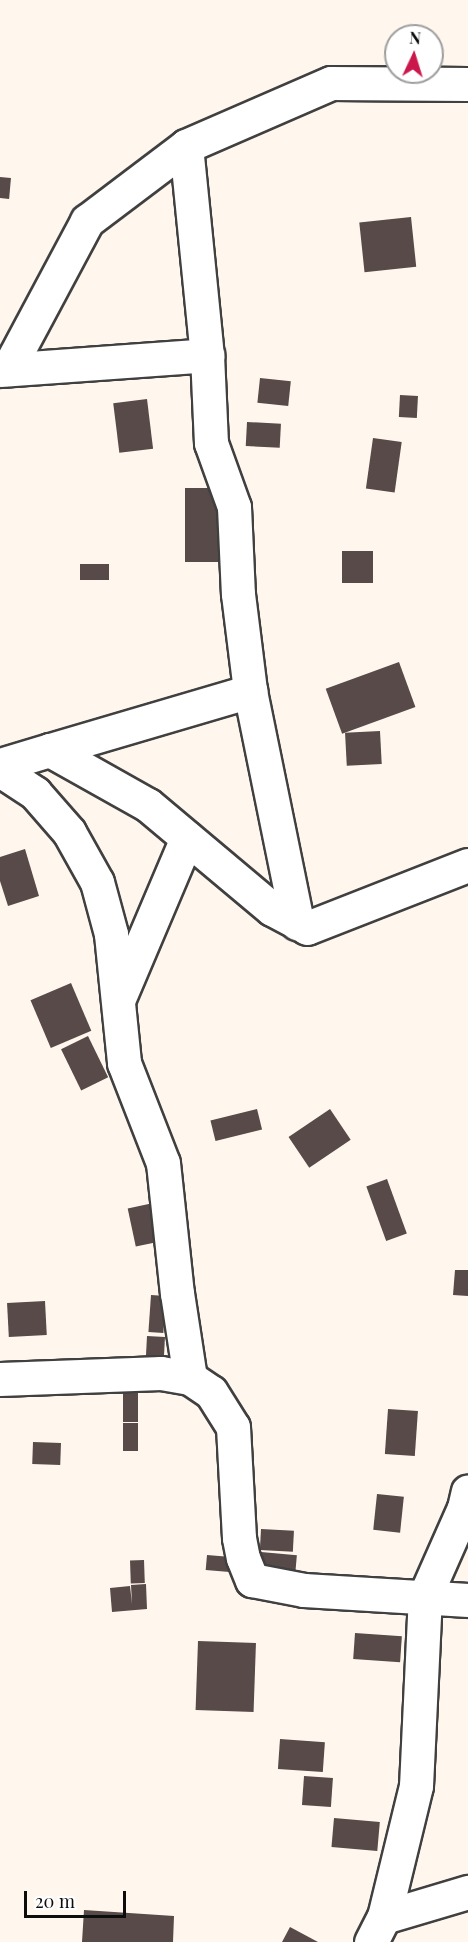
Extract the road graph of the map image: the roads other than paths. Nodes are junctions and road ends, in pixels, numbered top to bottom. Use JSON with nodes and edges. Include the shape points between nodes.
{"nodes":[{"id":1,"x":468,"y":84,"type":"edge"},
{"id":2,"x":186,"y":146,"type":"junction"},
{"id":3,"x":207,"y":355,"type":"junction"},
{"id":4,"x":4,"y":370,"type":"edge"},
{"id":5,"x":250,"y":691,"type":"junction"},
{"id":6,"x":50,"y":750,"type":"junction"},
{"id":7,"x":0,"y":765,"type":"edge"},
{"id":8,"x":0,"y":770,"type":"edge"},
{"id":9,"x":187,"y":838,"type":"junction"},
{"id":10,"x":468,"y":865,"type":"edge"},
{"id":11,"x":297,"y":923,"type":"junction"},
{"id":12,"x":116,"y":1006,"type":"junction"},
{"id":13,"x":190,"y":1378,"type":"junction"},
{"id":14,"x":0,"y":1379,"type":"edge"},
{"id":15,"x":468,"y":1491,"type":"edge"},
{"id":16,"x":425,"y":1596,"type":"junction"},
{"id":17,"x":468,"y":1600,"type":"edge"},
{"id":18,"x":468,"y":1892,"type":"edge"},
{"id":19,"x":377,"y":1930,"type":"edge"}],
"edges":[{"from":1,"to":2,"type":"street","via":[[331,83]]},
{"from":2,"to":3,"type":"street"},
{"from":2,"to":4,"type":"street","via":[[87,221]]},
{"from":3,"to":4,"type":"street"},
{"from":3,"to":5,"type":"street","via":[[211,443],[234,507],[238,594]]},
{"from":5,"to":6,"type":"street"},
{"from":5,"to":11,"type":"street"},
{"from":6,"to":7,"type":"street"},
{"from":6,"to":9,"type":"street","via":[[148,805]]},
{"from":8,"to":12,"type":"street","via":[[35,793],[69,832],[97,882],[111,934]]},
{"from":9,"to":11,"type":"street","via":[[272,909]]},
{"from":9,"to":12,"type":"street"},
{"from":10,"to":11,"type":"street","via":[[307,928]]},
{"from":12,"to":13,"type":"street","via":[[124,1063],[163,1163]]},
{"from":13,"to":14,"type":"street","via":[[161,1373]]},
{"from":13,"to":16,"type":"street","via":[[212,1392],[233,1427],[239,1538],[252,1580],[304,1590]]},
{"from":15,"to":16,"type":"street"},
{"from":16,"to":17,"type":"street"},
{"from":16,"to":19,"type":"street","via":[[416,1786]]},
{"from":18,"to":19,"type":"street"}]}
